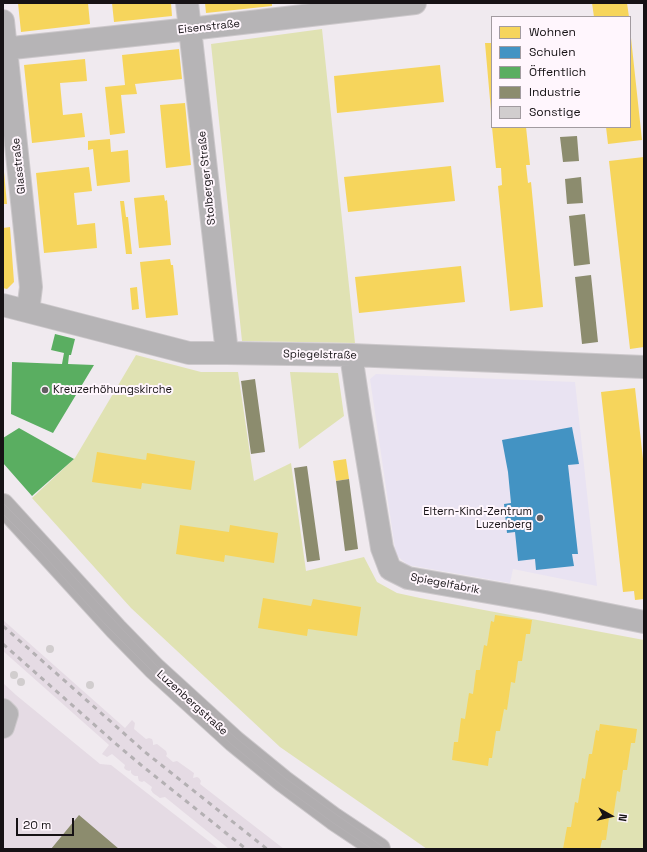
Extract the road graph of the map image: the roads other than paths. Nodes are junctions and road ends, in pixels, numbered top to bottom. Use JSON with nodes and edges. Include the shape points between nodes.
{"nodes":[{"id":1,"x":187,"y":3,"type":"edge"},
{"id":2,"x":415,"y":3,"type":"edge"},
{"id":3,"x":3,"y":21,"type":"edge"},
{"id":4,"x":190,"y":29,"type":"junction"},
{"id":5,"x":5,"y":49,"type":"edge"},
{"id":6,"x":3,"y":305,"type":"edge"},
{"id":7,"x":28,"y":312,"type":"junction"},
{"id":8,"x":227,"y":353,"type":"junction"},
{"id":9,"x":351,"y":355,"type":"junction"},
{"id":10,"x":644,"y":367,"type":"edge"},
{"id":11,"x":3,"y":505,"type":"edge"},
{"id":12,"x":3,"y":518,"type":"edge"},
{"id":13,"x":28,"y":532,"type":"junction"},
{"id":14,"x":644,"y":622,"type":"edge"},
{"id":15,"x":3,"y":710,"type":"edge"},
{"id":16,"x":3,"y":727,"type":"edge"},
{"id":17,"x":379,"y":849,"type":"edge"}],
"edges":[{"from":1,"to":4,"type":"street","name":"Stolberger Straße"},
{"from":2,"to":4,"type":"street","name":"Eisenstraße"},
{"from":3,"to":5,"type":"street","name":"Glasstraße"},
{"from":4,"to":5,"type":"street","name":"Eisenstraße"},
{"from":4,"to":8,"type":"street","name":"Stolberger Straße"},
{"from":5,"to":7,"type":"street","name":"Glasstraße","via":[[31,286]]},
{"from":6,"to":7,"type":"street","name":"Spiegelstraße"},
{"from":7,"to":8,"type":"street","name":"Spiegelstraße","via":[[189,354]]},
{"from":8,"to":9,"type":"street","name":"Spiegelstraße"},
{"from":9,"to":10,"type":"street","name":"Spiegelstraße"},
{"from":9,"to":14,"type":"street","name":"Spiegelfabrik","via":[[382,548],[390,569],[408,578]]},
{"from":11,"to":13,"type":"main road","name":"Luzenbergstraße"},
{"from":12,"to":13,"type":"main road","name":"Luzenbergstraße"},
{"from":13,"to":17,"type":"main road","name":"Luzenbergstraße","via":[[154,668],[234,741],[334,819]]},
{"from":15,"to":16,"type":"street","via":[[7,714]]}]}
